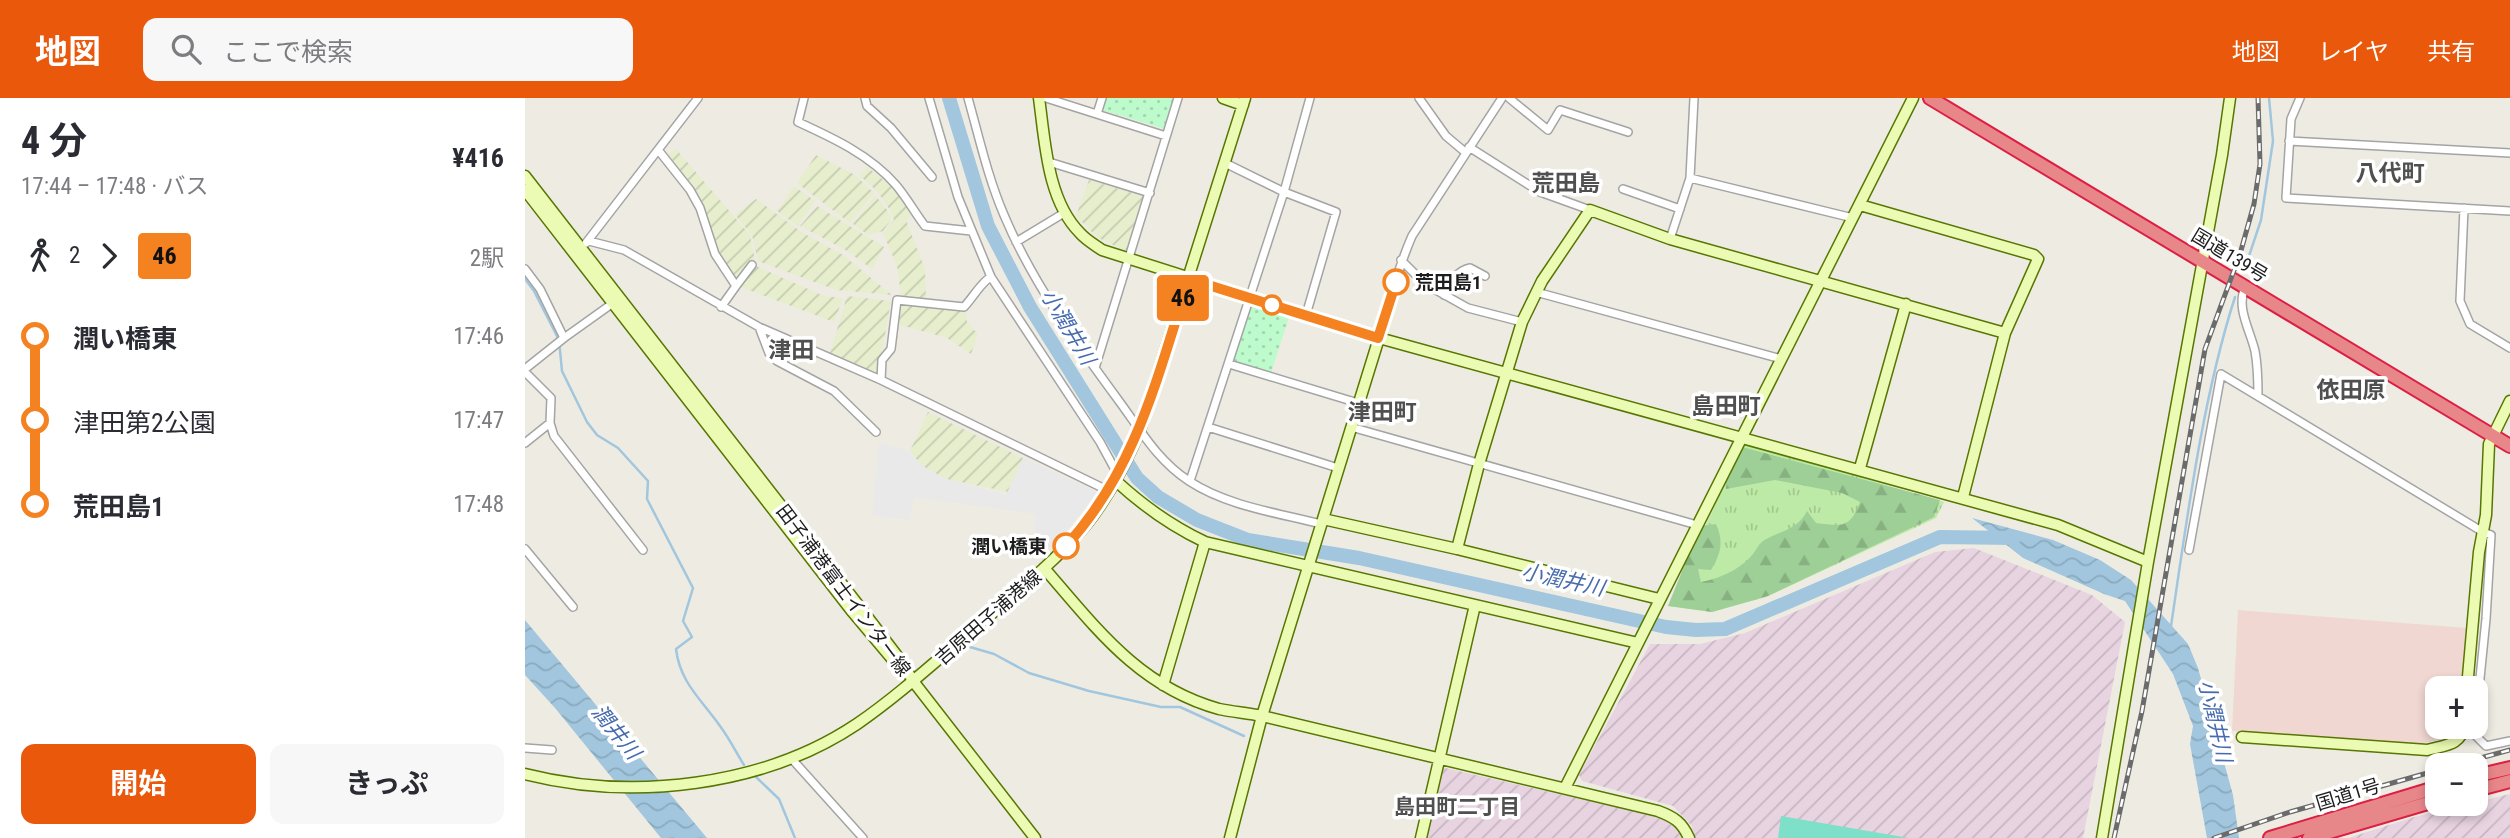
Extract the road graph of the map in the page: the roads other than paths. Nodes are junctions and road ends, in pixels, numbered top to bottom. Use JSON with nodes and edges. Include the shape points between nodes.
{"nodes":[{"id":1,"x":698,"y":98,"type":"edge"},
{"id":2,"x":804,"y":98,"type":"edge"},
{"id":3,"x":865,"y":98,"type":"edge"},
{"id":4,"x":929,"y":98,"type":"edge"},
{"id":5,"x":968,"y":98,"type":"edge"},
{"id":6,"x":1038,"y":98,"type":"edge"},
{"id":7,"x":1046,"y":98,"type":"edge"},
{"id":8,"x":1102,"y":98,"type":"edge"},
{"id":9,"x":1178,"y":98,"type":"edge"},
{"id":10,"x":1223,"y":98,"type":"edge"},
{"id":11,"x":1310,"y":98,"type":"edge"},
{"id":12,"x":1419,"y":98,"type":"edge"},
{"id":13,"x":1501,"y":98,"type":"edge"},
{"id":14,"x":1509,"y":98,"type":"edge"},
{"id":15,"x":1694,"y":98,"type":"edge"},
{"id":16,"x":1913,"y":98,"type":"edge"},
{"id":17,"x":1930,"y":98,"type":"edge"},
{"id":18,"x":2230,"y":98,"type":"edge"},
{"id":19,"x":2300,"y":98,"type":"edge"},
{"id":20,"x":1244,"y":101,"type":"edge"},
{"id":21,"x":1097,"y":114,"type":"junction"},
{"id":22,"x":1628,"y":132,"type":"dead end"},
{"id":23,"x":1167,"y":136,"type":"junction"},
{"id":24,"x":2288,"y":141,"type":"junction"},
{"id":25,"x":1467,"y":150,"type":"junction"},
{"id":26,"x":659,"y":151,"type":"junction"},
{"id":27,"x":2510,"y":153,"type":"edge"},
{"id":28,"x":1049,"y":163,"type":"junction"},
{"id":29,"x":1225,"y":163,"type":"junction"},
{"id":30,"x":525,"y":176,"type":"edge"},
{"id":31,"x":932,"y":177,"type":"dead end"},
{"id":32,"x":1690,"y":178,"type":"junction"},
{"id":33,"x":525,"y":190,"type":"edge"},
{"id":34,"x":1623,"y":190,"type":"dead end"},
{"id":35,"x":1285,"y":191,"type":"junction"},
{"id":36,"x":1150,"y":193,"type":"junction"},
{"id":37,"x":1860,"y":205,"type":"junction"},
{"id":38,"x":2464,"y":208,"type":"junction"},
{"id":39,"x":1680,"y":209,"type":"junction"},
{"id":40,"x":1590,"y":210,"type":"junction"},
{"id":41,"x":2510,"y":211,"type":"edge"},
{"id":42,"x":1064,"y":213,"type":"junction"},
{"id":43,"x":1853,"y":218,"type":"junction"},
{"id":44,"x":971,"y":231,"type":"junction"},
{"id":45,"x":1670,"y":239,"type":"junction"},
{"id":46,"x":1016,"y":242,"type":"junction"},
{"id":47,"x":582,"y":247,"type":"junction"},
{"id":48,"x":1129,"y":260,"type":"junction"},
{"id":49,"x":1401,"y":260,"type":"junction"},
{"id":50,"x":2204,"y":261,"type":"junction"},
{"id":51,"x":752,"y":265,"type":"dead end"},
{"id":52,"x":525,"y":269,"type":"edge"},
{"id":53,"x":991,"y":276,"type":"junction"},
{"id":54,"x":1485,"y":276,"type":"dead end"},
{"id":55,"x":1189,"y":279,"type":"junction"},
{"id":56,"x":1820,"y":282,"type":"junction"},
{"id":57,"x":736,"y":286,"type":"junction"},
{"id":58,"x":2245,"y":286,"type":"junction"},
{"id":59,"x":1537,"y":292,"type":"junction"},
{"id":60,"x":1444,"y":295,"type":"junction"},
{"id":61,"x":1250,"y":299,"type":"junction"},
{"id":62,"x":613,"y":303,"type":"junction"},
{"id":63,"x":1906,"y":304,"type":"junction"},
{"id":64,"x":721,"y":307,"type":"junction"},
{"id":65,"x":1306,"y":315,"type":"junction"},
{"id":66,"x":1521,"y":322,"type":"junction"},
{"id":67,"x":759,"y":327,"type":"junction"},
{"id":68,"x":2005,"y":333,"type":"junction"},
{"id":69,"x":564,"y":338,"type":"junction"},
{"id":70,"x":1378,"y":338,"type":"junction"},
{"id":71,"x":2510,"y":348,"type":"edge"},
{"id":72,"x":1781,"y":359,"type":"junction"},
{"id":73,"x":1229,"y":364,"type":"junction"},
{"id":74,"x":1095,"y":368,"type":"junction"},
{"id":75,"x":525,"y":371,"type":"edge"},
{"id":76,"x":1507,"y":373,"type":"junction"},
{"id":77,"x":881,"y":380,"type":"junction"},
{"id":78,"x":2258,"y":396,"type":"junction"},
{"id":79,"x":2510,"y":401,"type":"edge"},
{"id":80,"x":1358,"y":403,"type":"junction"},
{"id":81,"x":550,"y":423,"type":"junction"},
{"id":82,"x":1208,"y":427,"type":"junction"},
{"id":83,"x":1351,"y":427,"type":"junction"},
{"id":84,"x":876,"y":432,"type":"dead end"},
{"id":85,"x":1139,"y":433,"type":"junction"},
{"id":86,"x":2492,"y":435,"type":"junction"},
{"id":87,"x":1741,"y":438,"type":"junction"},
{"id":88,"x":525,"y":443,"type":"edge"},
{"id":89,"x":2510,"y":446,"type":"edge"},
{"id":90,"x":1479,"y":464,"type":"junction"},
{"id":91,"x":1338,"y":468,"type":"junction"},
{"id":92,"x":1860,"y":468,"type":"junction"},
{"id":93,"x":1118,"y":476,"type":"junction"},
{"id":94,"x":1190,"y":481,"type":"junction"},
{"id":95,"x":1109,"y":491,"type":"junction"},
{"id":96,"x":1963,"y":497,"type":"junction"},
{"id":97,"x":1322,"y":522,"type":"junction"},
{"id":98,"x":1697,"y":525,"type":"junction"},
{"id":99,"x":2483,"y":532,"type":"junction"},
{"id":100,"x":1205,"y":542,"type":"junction"},
{"id":101,"x":525,"y":549,"type":"edge"},
{"id":102,"x":1458,"y":549,"type":"junction"},
{"id":103,"x":643,"y":550,"type":"dead end"},
{"id":104,"x":2189,"y":550,"type":"dead end"},
{"id":105,"x":2148,"y":562,"type":"junction"},
{"id":106,"x":1308,"y":566,"type":"junction"},
{"id":107,"x":1044,"y":568,"type":"junction"},
{"id":108,"x":1659,"y":601,"type":"junction"},
{"id":109,"x":1475,"y":605,"type":"junction"},
{"id":110,"x":573,"y":607,"type":"dead end"},
{"id":111,"x":1640,"y":639,"type":"junction"},
{"id":112,"x":2468,"y":676,"type":"edge"},
{"id":113,"x":912,"y":681,"type":"junction"},
{"id":114,"x":1163,"y":685,"type":"junction"},
{"id":115,"x":1262,"y":716,"type":"junction"},
{"id":116,"x":2242,"y":737,"type":"dead end"},
{"id":117,"x":2460,"y":739,"type":"edge"},
{"id":118,"x":2510,"y":741,"type":"edge"},
{"id":119,"x":525,"y":748,"type":"edge"},
{"id":120,"x":552,"y":750,"type":"dead end"},
{"id":121,"x":791,"y":758,"type":"junction"},
{"id":122,"x":1440,"y":759,"type":"junction"},
{"id":123,"x":2510,"y":768,"type":"edge"},
{"id":124,"x":2488,"y":773,"type":"edge"},
{"id":125,"x":525,"y":774,"type":"edge"},
{"id":126,"x":2510,"y":781,"type":"edge"},
{"id":127,"x":2488,"y":787,"type":"edge"},
{"id":128,"x":1565,"y":788,"type":"junction"},
{"id":129,"x":2425,"y":791,"type":"edge"},
{"id":130,"x":2425,"y":804,"type":"edge"},
{"id":131,"x":1032,"y":837,"type":"edge"},
{"id":132,"x":863,"y":838,"type":"edge"},
{"id":133,"x":1230,"y":838,"type":"edge"},
{"id":134,"x":1421,"y":838,"type":"edge"},
{"id":135,"x":1689,"y":838,"type":"edge"},
{"id":136,"x":2102,"y":838,"type":"edge"},
{"id":137,"x":2270,"y":838,"type":"edge"},
{"id":138,"x":2309,"y":838,"type":"edge"}],
"edges":[{"from":1,"to":26,"type":"street"},
{"from":2,"to":44,"type":"street","via":[[798,122],[852,149],[878,169],[895,184],[925,226]]},
{"from":3,"to":31,"type":"street","via":[[867,106]]},
{"from":4,"to":44,"type":"street"},
{"from":5,"to":46,"type":"street","via":[[992,182]]},
{"from":6,"to":28,"type":"street"},
{"from":7,"to":21,"type":"street"},
{"from":8,"to":21,"type":"street"},
{"from":9,"to":23,"type":"street"},
{"from":10,"to":20,"type":"street"},
{"from":11,"to":35,"type":"street"},
{"from":12,"to":25,"type":"street","via":[[1446,136]]},
{"from":13,"to":25,"type":"street"},
{"from":14,"to":22,"type":"street","via":[[1548,130],[1560,110]]},
{"from":15,"to":32,"type":"street"},
{"from":16,"to":37,"type":"street"},
{"from":17,"to":50,"type":"highway","name":"国道139号"},
{"from":18,"to":50,"type":"street"},
{"from":19,"to":24,"type":"street"},
{"from":20,"to":29,"type":"street","name":"吉原田子浦港線"},
{"from":21,"to":23,"type":"street"},
{"from":23,"to":36,"type":"street"},
{"from":24,"to":27,"type":"street"},
{"from":24,"to":38,"type":"street","via":[[2286,198]]},
{"from":25,"to":40,"type":"street","via":[[1540,192]]},
{"from":25,"to":49,"type":"street"},
{"from":26,"to":47,"type":"street"},
{"from":26,"to":57,"type":"street","via":[[690,190],[715,254]]},
{"from":28,"to":36,"type":"street"},
{"from":28,"to":42,"type":"street"},
{"from":29,"to":35,"type":"street"},
{"from":29,"to":55,"type":"street","name":"吉原田子浦港線"},
{"from":30,"to":47,"type":"street","name":"田子浦港富士インター線"},
{"from":32,"to":39,"type":"street"},
{"from":32,"to":43,"type":"street"},
{"from":33,"to":47,"type":"street","name":"田子浦港富士インター線"},
{"from":34,"to":39,"type":"street"},
{"from":35,"to":61,"type":"street"},
{"from":35,"to":65,"type":"street","via":[[1336,212]]},
{"from":36,"to":48,"type":"street"},
{"from":37,"to":43,"type":"street"},
{"from":37,"to":68,"type":"street","via":[[2034,255],[2038,259]]},
{"from":38,"to":41,"type":"street"},
{"from":38,"to":71,"type":"street","via":[[2459,302],[2470,324]]},
{"from":39,"to":45,"type":"street"},
{"from":40,"to":45,"type":"street"},
{"from":40,"to":59,"type":"street"},
{"from":42,"to":46,"type":"street"},
{"from":42,"to":48,"type":"street","via":[[1080,234],[1102,250]]},
{"from":43,"to":56,"type":"street"},
{"from":44,"to":53,"type":"street"},
{"from":45,"to":56,"type":"street"},
{"from":46,"to":74,"type":"street"},
{"from":47,"to":62,"type":"street","name":"田子浦港富士インター線"},
{"from":47,"to":64,"type":"street","via":[[624,250]]},
{"from":47,"to":113,"type":"street","name":"田子浦港富士インター線","via":[[893,650]]},
{"from":48,"to":55,"type":"street"},
{"from":48,"to":74,"type":"street"},
{"from":49,"to":60,"type":"street"},
{"from":49,"to":70,"type":"street"},
{"from":50,"to":58,"type":"highway","name":"国道139号"},
{"from":50,"to":105,"type":"street"},
{"from":51,"to":57,"type":"street"},
{"from":52,"to":69,"type":"street"},
{"from":53,"to":77,"type":"street","via":[[964,307],[897,300],[891,349],[882,360]]},
{"from":53,"to":93,"type":"street"},
{"from":54,"to":60,"type":"street","via":[[1464,269]]},
{"from":55,"to":61,"type":"street"},
{"from":55,"to":85,"type":"street","name":"吉原田子浦港線"},
{"from":56,"to":63,"type":"street"},
{"from":56,"to":72,"type":"street"},
{"from":57,"to":64,"type":"street"},
{"from":58,"to":78,"type":"street","via":[[2241,297],[2254,349]]},
{"from":58,"to":86,"type":"highway","name":"国道139号"},
{"from":59,"to":66,"type":"street"},
{"from":59,"to":72,"type":"street"},
{"from":60,"to":66,"type":"street","via":[[1468,308]]},
{"from":61,"to":65,"type":"street"},
{"from":61,"to":73,"type":"street"},
{"from":62,"to":69,"type":"street"},
{"from":62,"to":113,"type":"street","name":"田子浦港富士インター線","via":[[851,610]]},
{"from":63,"to":68,"type":"street"},
{"from":63,"to":92,"type":"street"},
{"from":64,"to":67,"type":"street"},
{"from":65,"to":70,"type":"street"},
{"from":66,"to":76,"type":"street"},
{"from":67,"to":77,"type":"street"},
{"from":67,"to":84,"type":"street","via":[[777,362],[834,391]]},
{"from":68,"to":96,"type":"street"},
{"from":69,"to":75,"type":"street"},
{"from":70,"to":76,"type":"street"},
{"from":70,"to":80,"type":"street"},
{"from":72,"to":87,"type":"street"},
{"from":73,"to":80,"type":"street"},
{"from":73,"to":82,"type":"street"},
{"from":74,"to":85,"type":"street"},
{"from":75,"to":81,"type":"street","via":[[551,398]]},
{"from":76,"to":87,"type":"street"},
{"from":76,"to":90,"type":"street"},
{"from":77,"to":95,"type":"street"},
{"from":78,"to":99,"type":"street"},
{"from":78,"to":104,"type":"street","via":[[2221,374]]},
{"from":79,"to":86,"type":"street"},
{"from":80,"to":83,"type":"street"},
{"from":81,"to":88,"type":"street"},
{"from":81,"to":103,"type":"street","via":[[554,436]]},
{"from":82,"to":91,"type":"street"},
{"from":82,"to":94,"type":"street"},
{"from":83,"to":90,"type":"street"},
{"from":83,"to":91,"type":"street"},
{"from":85,"to":93,"type":"street","name":"吉原田子浦港線"},
{"from":85,"to":94,"type":"street","via":[[1157,455]]},
{"from":86,"to":89,"type":"highway","name":"国道139号"},
{"from":86,"to":99,"type":"street"},
{"from":87,"to":92,"type":"street"},
{"from":87,"to":98,"type":"street"},
{"from":90,"to":98,"type":"street"},
{"from":90,"to":102,"type":"street"},
{"from":91,"to":97,"type":"street"},
{"from":92,"to":96,"type":"street"},
{"from":93,"to":95,"type":"street","name":"吉原田子浦港線"},
{"from":93,"to":100,"type":"street","via":[[1142,505]]},
{"from":94,"to":97,"type":"street","via":[[1242,503]]},
{"from":95,"to":107,"type":"street","name":"吉原田子浦港線","via":[[1085,525]]},
{"from":96,"to":105,"type":"street","via":[[2059,525]]},
{"from":97,"to":102,"type":"street"},
{"from":97,"to":106,"type":"street"},
{"from":98,"to":108,"type":"street"},
{"from":99,"to":112,"type":"street"},
{"from":99,"to":118,"type":"street","via":[[2491,535],[2476,736],[2486,747]]},
{"from":100,"to":106,"type":"street"},
{"from":100,"to":114,"type":"street"},
{"from":101,"to":110,"type":"street"},
{"from":102,"to":108,"type":"street"},
{"from":105,"to":136,"type":"street"},
{"from":106,"to":109,"type":"street"},
{"from":106,"to":115,"type":"street"},
{"from":107,"to":113,"type":"street","name":"吉原田子浦港線"},
{"from":107,"to":114,"type":"street","via":[[1114,649]]},
{"from":108,"to":111,"type":"street"},
{"from":109,"to":111,"type":"street"},
{"from":109,"to":122,"type":"street"},
{"from":111,"to":128,"type":"street"},
{"from":113,"to":121,"type":"street","name":"吉原田子浦港線","via":[[856,724]]},
{"from":113,"to":131,"type":"street"},
{"from":114,"to":115,"type":"street","via":[[1221,709]]},
{"from":115,"to":122,"type":"street"},
{"from":115,"to":133,"type":"street"},
{"from":116,"to":117,"type":"street","via":[[2427,750]]},
{"from":119,"to":120,"type":"street"},
{"from":121,"to":125,"type":"street","name":"吉原田子浦港線","via":[[678,786],[582,784]]},
{"from":121,"to":132,"type":"street"},
{"from":122,"to":128,"type":"street"},
{"from":122,"to":134,"type":"street"},
{"from":123,"to":124,"type":"highway"},
{"from":126,"to":127,"type":"highway"},
{"from":128,"to":135,"type":"street","via":[[1674,816]]},
{"from":129,"to":137,"type":"highway","name":"国道1号"},
{"from":130,"to":138,"type":"highway","name":"国道1号"}]}
